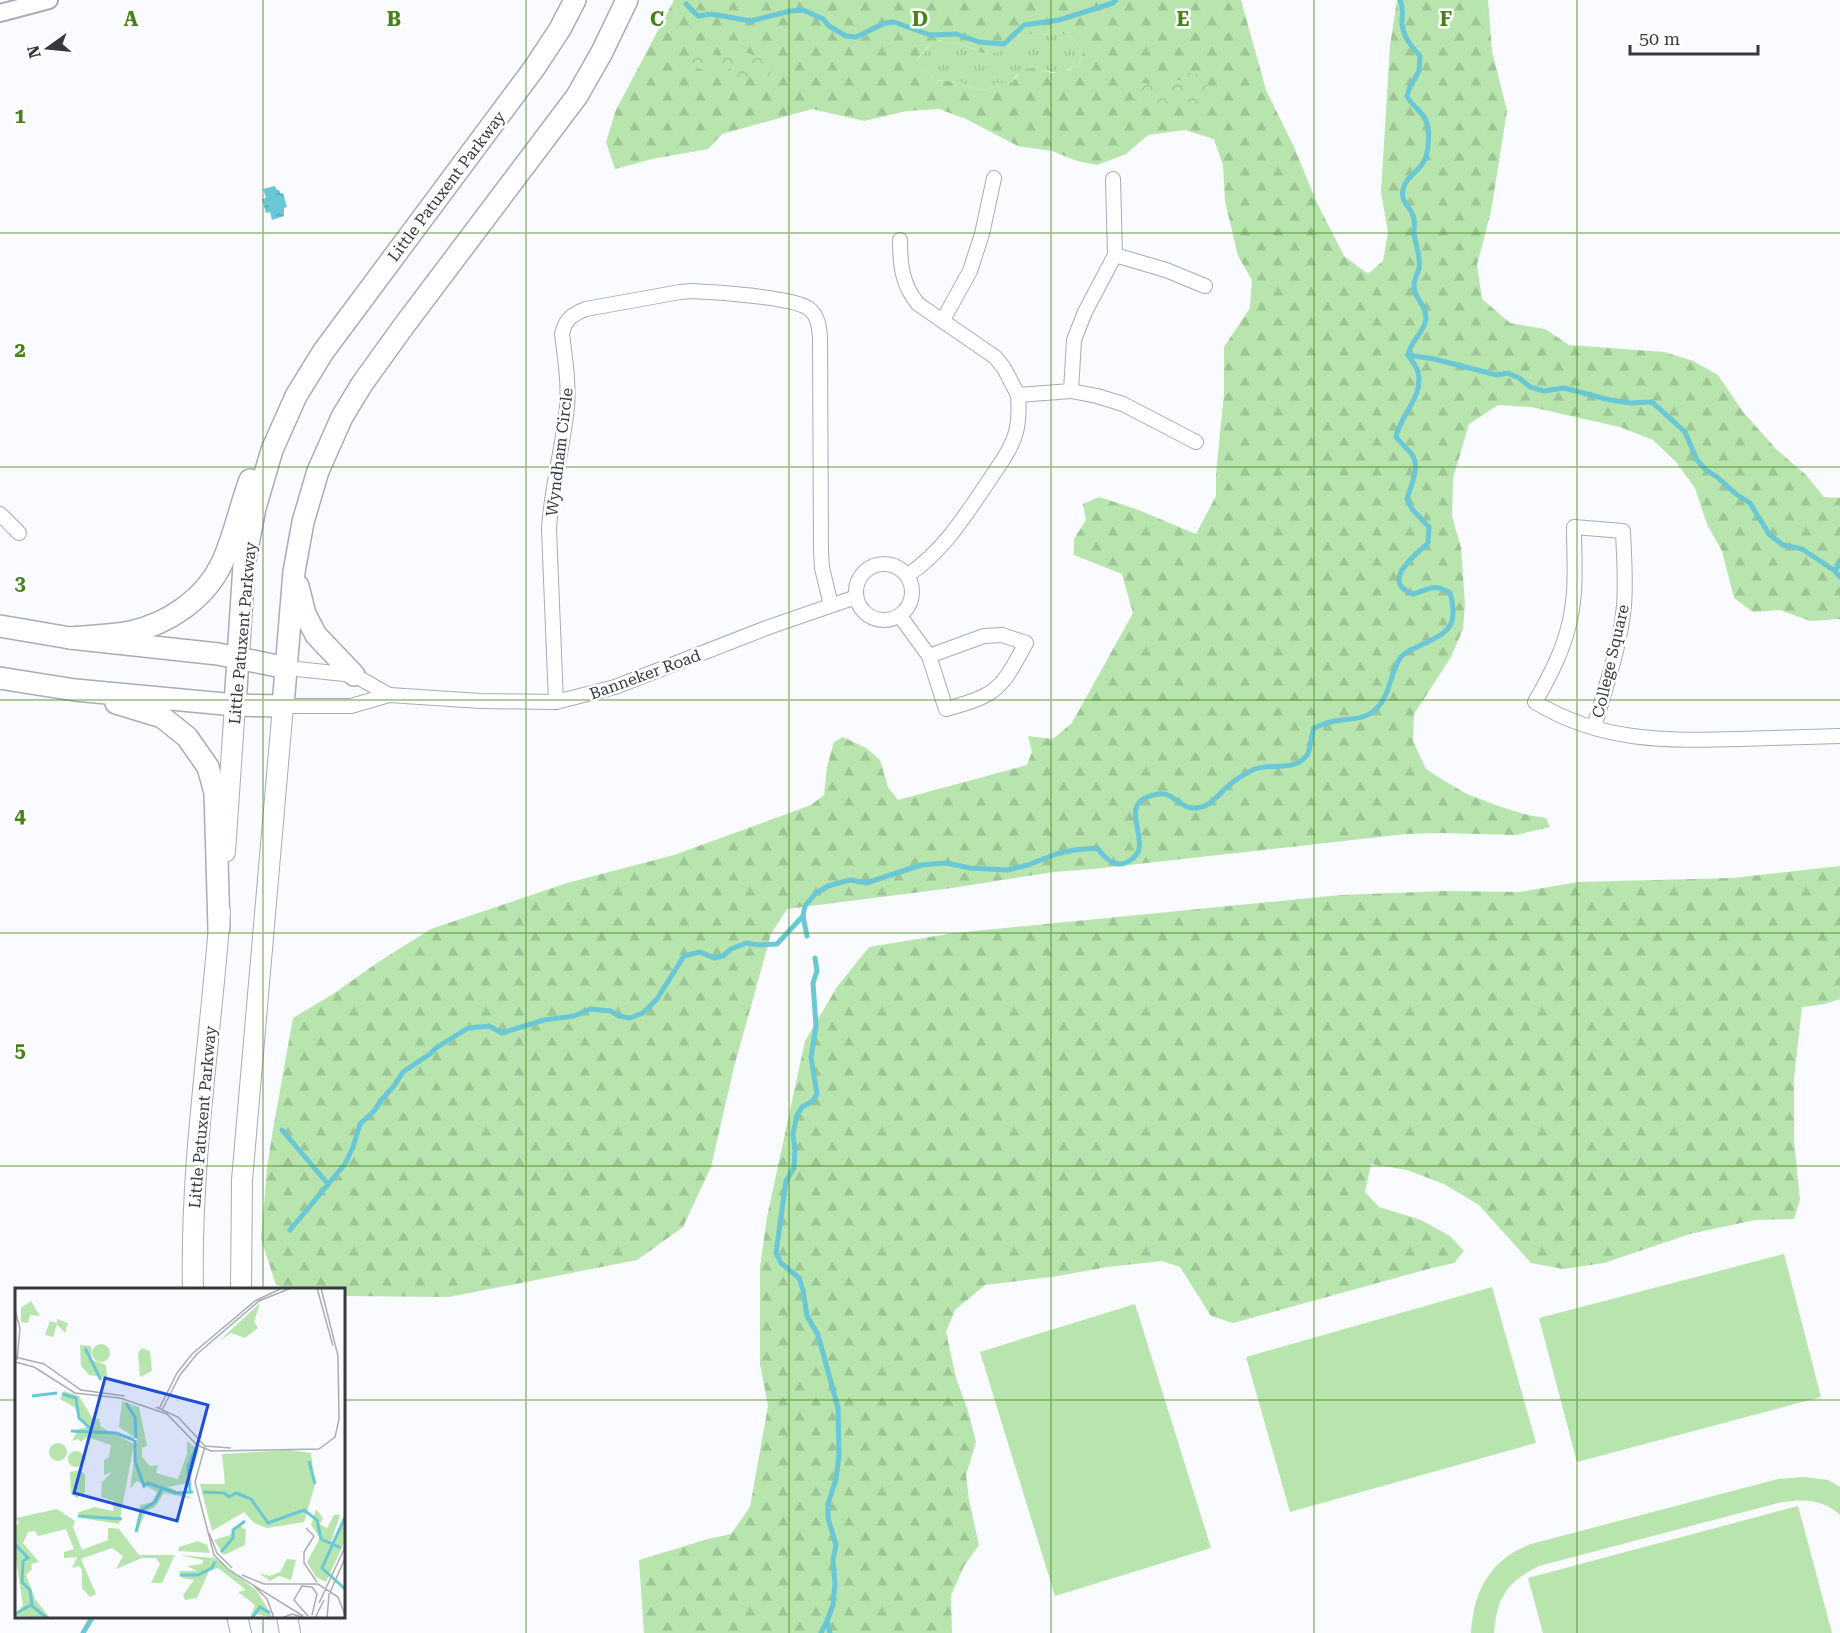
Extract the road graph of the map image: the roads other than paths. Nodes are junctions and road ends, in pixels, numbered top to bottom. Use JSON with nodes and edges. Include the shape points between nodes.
{"nodes":[{"id":1,"x":49,"y":0,"type":"edge"},
{"id":2,"x":575,"y":0,"type":"edge"},
{"id":3,"x":627,"y":0,"type":"edge"},
{"id":4,"x":0,"y":13,"type":"edge"},
{"id":5,"x":994,"y":178,"type":"dead end"},
{"id":6,"x":1113,"y":179,"type":"dead end"},
{"id":7,"x":900,"y":240,"type":"dead end"},
{"id":8,"x":1115,"y":255,"type":"junction"},
{"id":9,"x":1205,"y":286,"type":"dead end"},
{"id":10,"x":943,"y":321,"type":"junction"},
{"id":11,"x":1071,"y":391,"type":"junction"},
{"id":12,"x":1018,"y":395,"type":"junction"},
{"id":13,"x":296,"y":396,"type":"junction"},
{"id":14,"x":1197,"y":442,"type":"dead end"},
{"id":15,"x":0,"y":514,"type":"edge"},
{"id":16,"x":19,"y":533,"type":"dead end"},
{"id":17,"x":294,"y":572,"type":"junction"},
{"id":18,"x":908,"y":575,"type":"junction"},
{"id":19,"x":856,"y":597,"type":"junction"},
{"id":20,"x":831,"y":605,"type":"junction"},
{"id":21,"x":900,"y":616,"type":"junction"},
{"id":22,"x":0,"y":626,"type":"edge"},
{"id":23,"x":70,"y":638,"type":"junction"},
{"id":24,"x":929,"y":656,"type":"junction"},
{"id":25,"x":238,"y":657,"type":"junction"},
{"id":26,"x":287,"y":668,"type":"junction"},
{"id":27,"x":354,"y":675,"type":"junction"},
{"id":28,"x":0,"y":678,"type":"edge"},
{"id":29,"x":75,"y":690,"type":"junction"},
{"id":30,"x":389,"y":694,"type":"junction"},
{"id":31,"x":556,"y":702,"type":"junction"},
{"id":32,"x":235,"y":705,"type":"junction"},
{"id":33,"x":283,"y":706,"type":"junction"},
{"id":34,"x":1594,"y":728,"type":"junction"},
{"id":35,"x":1840,"y":736,"type":"edge"},
{"id":36,"x":219,"y":928,"type":"junction"},
{"id":37,"x":193,"y":1288,"type":"edge"},
{"id":38,"x":241,"y":1288,"type":"edge"},
{"id":39,"x":237,"y":1618,"type":"edge"},
{"id":40,"x":287,"y":1618,"type":"edge"},
{"id":41,"x":241,"y":1633,"type":"edge"},
{"id":42,"x":290,"y":1633,"type":"edge"}],
"edges":[{"from":1,"to":4,"type":"street"},
{"from":2,"to":13,"type":"main road","name":"Little Patuxent Parkway","via":[[535,67],[323,352]]},
{"from":3,"to":17,"type":"main road","via":[[577,96],[403,327],[342,417],[318,471]]},
{"from":5,"to":10,"type":"street","via":[[970,271]]},
{"from":6,"to":8,"type":"street"},
{"from":7,"to":10,"type":"street","via":[[902,273],[910,294]]},
{"from":8,"to":9,"type":"street"},
{"from":8,"to":11,"type":"street","via":[[1074,340]]},
{"from":10,"to":12,"type":"street","via":[[994,357],[1005,368]]},
{"from":11,"to":12,"type":"street"},
{"from":11,"to":14,"type":"street","via":[[1123,404]]},
{"from":12,"to":18,"type":"street","via":[[1016,431],[1000,464],[953,533]]},
{"from":13,"to":23,"type":"main road","via":[[262,448],[229,545],[204,591],[155,625],[128,633]]},
{"from":13,"to":25,"type":"main road","name":"Little Patuxent Parkway","via":[[272,450],[255,508],[244,565]]},
{"from":15,"to":16,"type":"street"},
{"from":17,"to":26,"type":"main road"},
{"from":17,"to":27,"type":"main road","via":[[305,614],[316,635]]},
{"from":18,"to":19,"type":"street","via":[[892,564],[876,565],[859,579]]},
{"from":18,"to":21,"type":"street","via":[[913,598]]},
{"from":19,"to":20,"type":"street","name":"Banneker Road"},
{"from":19,"to":21,"type":"street","via":[[860,608],[876,620]]},
{"from":20,"to":31,"type":"street","name":"Banneker Road","via":[[615,687]]},
{"from":20,"to":31,"type":"street","name":"Wyndham Circle","via":[[821,560],[820,338],[815,316],[788,301],[691,291],[586,309],[569,318],[562,334],[567,406],[550,502],[549,530]]},
{"from":21,"to":24,"type":"street"},
{"from":22,"to":23,"type":"main road"},
{"from":23,"to":25,"type":"main road"},
{"from":24,"to":24,"type":"street","via":[[946,710],[995,689],[1026,643],[1002,635],[984,636]]},
{"from":25,"to":26,"type":"main road"},
{"from":25,"to":32,"type":"main road","name":"Little Patuxent Parkway"},
{"from":26,"to":27,"type":"street"},
{"from":26,"to":33,"type":"main road"},
{"from":27,"to":30,"type":"street"},
{"from":28,"to":29,"type":"main road"},
{"from":29,"to":32,"type":"main road"},
{"from":29,"to":36,"type":"main road","via":[[162,717],[187,737],[208,766],[215,793]]},
{"from":30,"to":31,"type":"street","name":"Banneker Road"},
{"from":30,"to":33,"type":"street","name":"Banneker Road","via":[[351,706]]},
{"from":32,"to":33,"type":"main road"},
{"from":32,"to":36,"type":"main road","name":"Little Patuxent Parkway"},
{"from":33,"to":38,"type":"main road","via":[[242,1180]]},
{"from":34,"to":34,"type":"street","name":"College Square","via":[[1624,607],[1623,531],[1574,526],[1571,619],[1562,650],[1536,702],[1557,715]]},
{"from":34,"to":35,"type":"street","name":"College Square","via":[[1619,735],[1682,741]]},
{"from":36,"to":37,"type":"main road","name":"Little Patuxent Parkway","via":[[196,1178]]},
{"from":39,"to":41,"type":"main road"},
{"from":40,"to":42,"type":"main road"}]}
